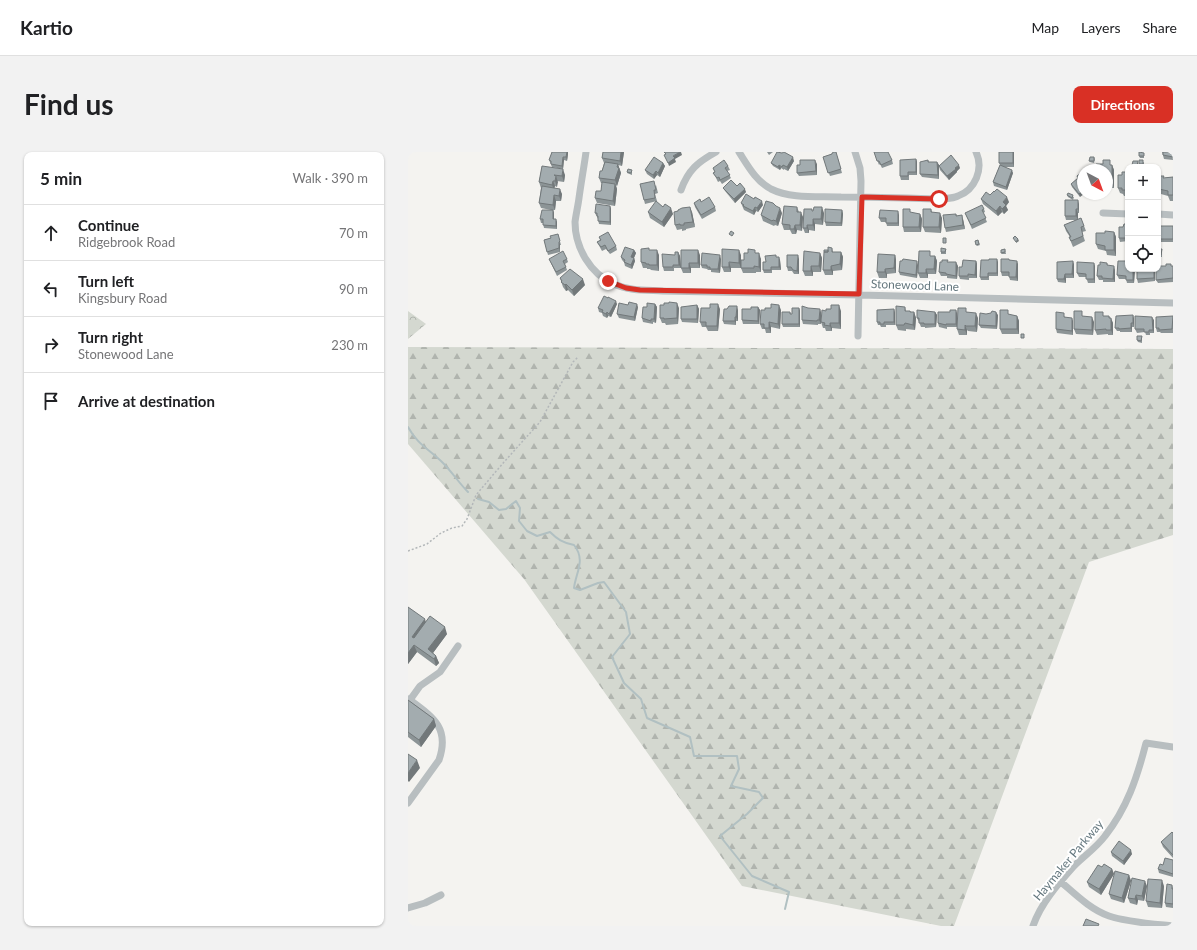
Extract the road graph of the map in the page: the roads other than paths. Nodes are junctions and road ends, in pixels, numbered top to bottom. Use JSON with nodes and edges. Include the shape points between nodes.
{"nodes":[{"id":1,"x":586,"y":152,"type":"edge"},
{"id":2,"x":716,"y":152,"type":"edge"},
{"id":3,"x":739,"y":152,"type":"edge"},
{"id":4,"x":855,"y":152,"type":"edge"},
{"id":5,"x":976,"y":152,"type":"edge"},
{"id":6,"x":681,"y":190,"type":"dead end"},
{"id":7,"x":862,"y":197,"type":"junction"},
{"id":8,"x":1103,"y":213,"type":"dead end"},
{"id":9,"x":1125,"y":214,"type":"edge"},
{"id":10,"x":1161,"y":214,"type":"edge"},
{"id":11,"x":1173,"y":215,"type":"edge"},
{"id":12,"x":859,"y":294,"type":"junction"},
{"id":13,"x":1173,"y":303,"type":"edge"},
{"id":14,"x":858,"y":336,"type":"dead end"},
{"id":15,"x":458,"y":646,"type":"dead end"},
{"id":16,"x":409,"y":699,"type":"edge"},
{"id":17,"x":1173,"y":747,"type":"edge"},
{"id":18,"x":408,"y":803,"type":"edge"},
{"id":19,"x":1061,"y":882,"type":"junction"},
{"id":20,"x":441,"y":895,"type":"dead end"},
{"id":21,"x":408,"y":908,"type":"edge"},
{"id":22,"x":1033,"y":926,"type":"edge"},
{"id":23,"x":1173,"y":926,"type":"edge"}],
"edges":[{"from":1,"to":12,"type":"street","name":"Stonewood Lane","via":[[575,221],[577,237],[590,266],[608,281],[626,288],[647,290]]},
{"from":2,"to":6,"type":"street","via":[[689,172]]},
{"from":3,"to":7,"type":"street","via":[[753,174],[772,189],[791,195]]},
{"from":4,"to":7,"type":"street","via":[[860,168]]},
{"from":5,"to":7,"type":"street","via":[[979,164],[976,181],[966,192],[958,196],[939,199]]},
{"from":7,"to":12,"type":"street"},
{"from":8,"to":9,"type":"street"},
{"from":10,"to":11,"type":"street"},
{"from":12,"to":13,"type":"street","name":"Stonewood Lane"},
{"from":12,"to":14,"type":"street"},
{"from":15,"to":16,"type":"street","via":[[440,672],[425,682]]},
{"from":16,"to":18,"type":"street","via":[[438,723],[443,741],[439,760]]},
{"from":17,"to":19,"type":"street","name":"Haymaker Parkway","via":[[1146,743],[1139,773],[1123,810],[1104,837]]},
{"from":19,"to":22,"type":"street","name":"Haymaker Parkway","via":[[1046,900]]},
{"from":19,"to":23,"type":"street","via":[[1086,903],[1108,916]]},
{"from":20,"to":21,"type":"street"}]}
